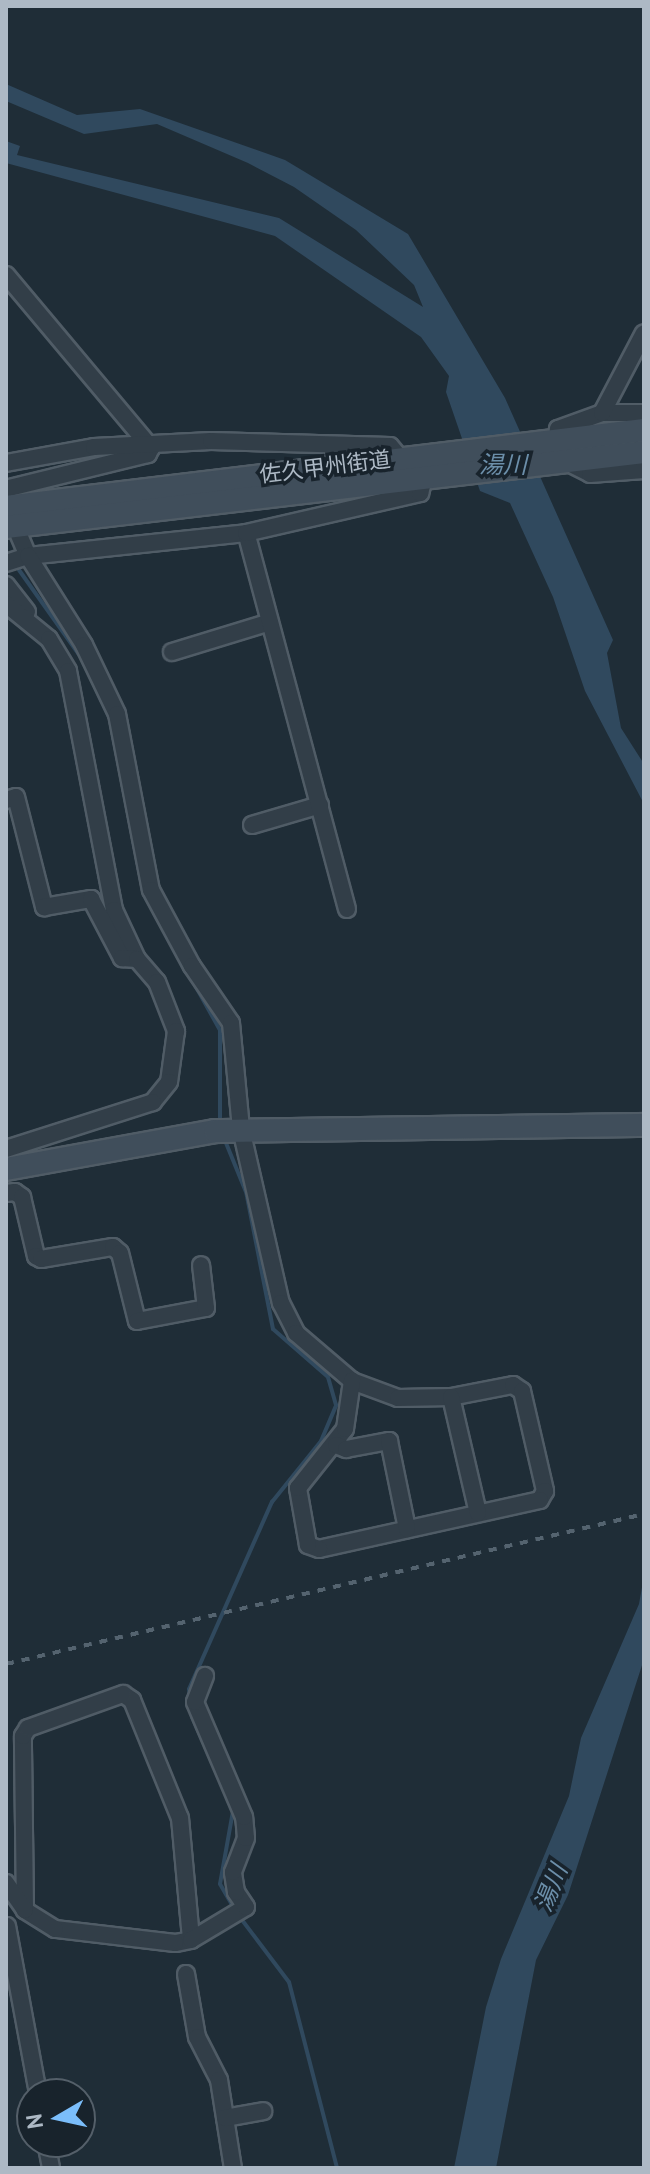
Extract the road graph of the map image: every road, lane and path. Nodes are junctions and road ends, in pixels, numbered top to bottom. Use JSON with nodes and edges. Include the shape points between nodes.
{"nodes":[{"id":1,"x":6,"y":275,"type":"edge"},
{"id":2,"x":644,"y":333,"type":"edge"},
{"id":3,"x":602,"y":413,"type":"junction"},
{"id":4,"x":644,"y":413,"type":"edge"},
{"id":5,"x":644,"y":430,"type":"edge"},
{"id":6,"x":548,"y":441,"type":"junction"},
{"id":7,"x":146,"y":444,"type":"junction"},
{"id":8,"x":644,"y":452,"type":"edge"},
{"id":9,"x":400,"y":458,"type":"junction"},
{"id":10,"x":558,"y":462,"type":"junction"},
{"id":11,"x":6,"y":463,"type":"edge"},
{"id":12,"x":427,"y":468,"type":"junction"},
{"id":13,"x":644,"y":470,"type":"edge"},
{"id":14,"x":6,"y":489,"type":"edge"},
{"id":15,"x":6,"y":507,"type":"edge"},
{"id":16,"x":13,"y":531,"type":"edge"},
{"id":17,"x":246,"y":533,"type":"junction"},
{"id":18,"x":28,"y":556,"type":"junction"},
{"id":19,"x":6,"y":563,"type":"edge"},
{"id":20,"x":6,"y":585,"type":"edge"},
{"id":21,"x":6,"y":604,"type":"edge"},
{"id":22,"x":32,"y":622,"type":"junction"},
{"id":23,"x":270,"y":622,"type":"junction"},
{"id":24,"x":172,"y":652,"type":"dead end"},
{"id":25,"x":6,"y":800,"type":"edge"},
{"id":26,"x":320,"y":805,"type":"junction"},
{"id":27,"x":252,"y":825,"type":"dead end"},
{"id":28,"x":347,"y":909,"type":"dead end"},
{"id":29,"x":137,"y":959,"type":"junction"},
{"id":30,"x":634,"y":1125,"type":"edge"},
{"id":31,"x":231,"y":1130,"type":"junction"},
{"id":32,"x":6,"y":1149,"type":"edge"},
{"id":33,"x":6,"y":1169,"type":"edge"},
{"id":34,"x":6,"y":1193,"type":"edge"},
{"id":35,"x":201,"y":1265,"type":"dead end"},
{"id":36,"x":352,"y":1381,"type":"junction"},
{"id":37,"x":451,"y":1397,"type":"junction"},
{"id":38,"x":336,"y":1445,"type":"junction"},
{"id":39,"x":478,"y":1513,"type":"junction"},
{"id":40,"x":407,"y":1529,"type":"junction"},
{"id":41,"x":205,"y":1676,"type":"dead end"},
{"id":42,"x":6,"y":1883,"type":"edge"},
{"id":43,"x":25,"y":1910,"type":"junction"},
{"id":44,"x":7,"y":1926,"type":"edge"},
{"id":45,"x":191,"y":1940,"type":"junction"},
{"id":46,"x":186,"y":1974,"type":"dead end"},
{"id":47,"x":13,"y":1995,"type":"edge"},
{"id":48,"x":34,"y":2078,"type":"edge"},
{"id":49,"x":263,"y":2111,"type":"dead end"},
{"id":50,"x":225,"y":2118,"type":"junction"},
{"id":51,"x":233,"y":2168,"type":"edge"}],
"edges":[{"from":1,"to":7,"type":"street"},
{"from":2,"to":3,"type":"street"},
{"from":3,"to":4,"type":"street"},
{"from":3,"to":6,"type":"street","via":[[558,429]]},
{"from":5,"to":6,"type":"main road","name":"佐久甲州街道"},
{"from":6,"to":12,"type":"main road","name":"佐久甲州街道"},
{"from":7,"to":9,"type":"street","via":[[336,441],[390,446]]},
{"from":7,"to":11,"type":"street","via":[[94,447]]},
{"from":7,"to":14,"type":"street","via":[[151,448],[148,454]]},
{"from":8,"to":10,"type":"main road","name":"佐久甲州街道"},
{"from":9,"to":12,"type":"main road","name":"佐久甲州街道"},
{"from":9,"to":15,"type":"main road","name":"佐久甲州街道"},
{"from":10,"to":12,"type":"main road","name":"佐久甲州街道"},
{"from":10,"to":13,"type":"street","via":[[590,474]]},
{"from":12,"to":16,"type":"main road","name":"佐久甲州街道"},
{"from":12,"to":17,"type":"street","via":[[420,493]]},
{"from":16,"to":18,"type":"street"},
{"from":17,"to":18,"type":"street"},
{"from":17,"to":23,"type":"street"},
{"from":18,"to":19,"type":"street"},
{"from":18,"to":31,"type":"street","via":[[84,645],[117,714],[151,890],[192,966],[231,1023]]},
{"from":20,"to":22,"type":"street"},
{"from":21,"to":22,"type":"street"},
{"from":22,"to":29,"type":"street","via":[[60,654],[76,692],[114,910]]},
{"from":23,"to":24,"type":"street"},
{"from":23,"to":26,"type":"street"},
{"from":25,"to":29,"type":"street","via":[[16,797],[44,907],[91,899],[122,958]]},
{"from":26,"to":27,"type":"street"},
{"from":26,"to":28,"type":"street"},
{"from":29,"to":32,"type":"street","via":[[166,996],[176,1031],[173,1069],[162,1092],[139,1110]]},
{"from":30,"to":31,"type":"main road"},
{"from":31,"to":33,"type":"main road"},
{"from":31,"to":36,"type":"street","via":[[281,1303],[296,1333]]},
{"from":34,"to":35,"type":"street","via":[[22,1197],[41,1259],[113,1247],[120,1253],[137,1321],[206,1308]]},
{"from":36,"to":37,"type":"street","via":[[398,1398]]},
{"from":36,"to":38,"type":"street","via":[[345,1429]]},
{"from":37,"to":39,"type":"street"},
{"from":37,"to":39,"type":"street","via":[[513,1385],[522,1391],[545,1491],[540,1500]]},
{"from":38,"to":40,"type":"street","via":[[346,1449],[389,1441]]},
{"from":38,"to":40,"type":"street","via":[[298,1488],[308,1545],[319,1549]]},
{"from":39,"to":40,"type":"street"},
{"from":41,"to":45,"type":"street","via":[[195,1702],[246,1828],[233,1872],[236,1892],[246,1907]]},
{"from":42,"to":43,"type":"street"},
{"from":43,"to":45,"type":"street","via":[[55,1929],[175,1943]]},
{"from":43,"to":45,"type":"street","via":[[23,1736],[28,1728],[123,1694],[132,1700],[180,1818]]},
{"from":44,"to":47,"type":"street"},
{"from":46,"to":50,"type":"street","via":[[197,2037],[219,2080]]},
{"from":47,"to":48,"type":"street"},
{"from":49,"to":50,"type":"street"},
{"from":50,"to":51,"type":"street"}]}
